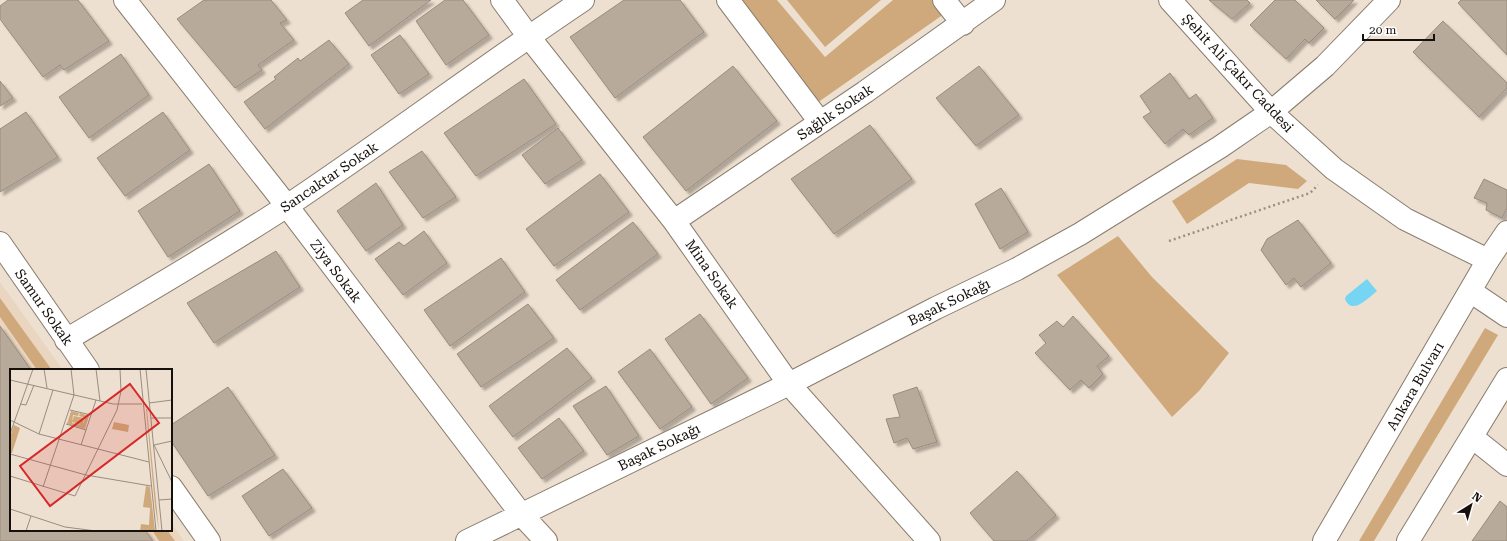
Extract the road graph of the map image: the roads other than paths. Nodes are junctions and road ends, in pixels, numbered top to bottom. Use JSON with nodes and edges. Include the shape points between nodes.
{"nodes":[{"id":1,"x":125,"y":0,"type":"edge"},
{"id":2,"x":502,"y":0,"type":"edge"},
{"id":3,"x":583,"y":0,"type":"edge"},
{"id":4,"x":728,"y":0,"type":"edge"},
{"id":5,"x":944,"y":0,"type":"edge"},
{"id":6,"x":994,"y":0,"type":"edge"},
{"id":7,"x":1170,"y":0,"type":"edge"},
{"id":8,"x":1389,"y":0,"type":"edge"},
{"id":9,"x":963,"y":24,"type":"junction"},
{"id":10,"x":529,"y":37,"type":"junction"},
{"id":11,"x":1271,"y":112,"type":"junction"},
{"id":12,"x":820,"y":122,"type":"junction"},
{"id":13,"x":287,"y":206,"type":"junction"},
{"id":14,"x":674,"y":221,"type":"junction"},
{"id":15,"x":1507,"y":232,"type":"edge"},
{"id":16,"x":0,"y":243,"type":"edge"},
{"id":17,"x":1488,"y":260,"type":"junction"},
{"id":18,"x":1470,"y":291,"type":"junction"},
{"id":19,"x":1507,"y":316,"type":"edge"},
{"id":20,"x":66,"y":340,"type":"junction"},
{"id":21,"x":87,"y":369,"type":"edge"},
{"id":22,"x":1507,"y":379,"type":"edge"},
{"id":23,"x":788,"y":384,"type":"junction"},
{"id":24,"x":1472,"y":437,"type":"junction"},
{"id":25,"x":1507,"y":465,"type":"edge"},
{"id":26,"x":172,"y":488,"type":"edge"},
{"id":27,"x":521,"y":514,"type":"junction"},
{"id":28,"x":209,"y":541,"type":"edge"},
{"id":29,"x":467,"y":541,"type":"edge"},
{"id":30,"x":546,"y":541,"type":"edge"},
{"id":31,"x":929,"y":541,"type":"edge"},
{"id":32,"x":1324,"y":541,"type":"edge"},
{"id":33,"x":1408,"y":541,"type":"edge"}],
"edges":[{"from":1,"to":13,"type":"street","name":"Ziya Sokak"},
{"from":2,"to":10,"type":"street","name":"Mina Sokak"},
{"from":3,"to":10,"type":"street","name":"Sancaktar Sokak"},
{"from":4,"to":12,"type":"street"},
{"from":5,"to":9,"type":"street"},
{"from":6,"to":9,"type":"street","name":"Sağlık Sokak"},
{"from":7,"to":11,"type":"street","name":"Şehit Ali Çakır Caddesi"},
{"from":8,"to":11,"type":"street","name":"Başak Sokağı","via":[[1325,66]]},
{"from":9,"to":12,"type":"street","name":"Sağlık Sokak"},
{"from":10,"to":13,"type":"street","name":"Sancaktar Sokak"},
{"from":10,"to":14,"type":"street","name":"Mina Sokak"},
{"from":11,"to":17,"type":"street","name":"Şehit Ali Çakır Caddesi","via":[[1334,169],[1405,219]]},
{"from":11,"to":23,"type":"street","name":"Başak Sokağı","via":[[1220,147],[1080,234],[1017,269]]},
{"from":12,"to":14,"type":"street","name":"Sağlık Sokak"},
{"from":13,"to":20,"type":"street","name":"Sancaktar Sokak","via":[[196,264]]},
{"from":13,"to":27,"type":"street","name":"Ziya Sokak"},
{"from":14,"to":23,"type":"street","name":"Mina Sokak"},
{"from":15,"to":17,"type":"street","name":"Ankara Bulvarı"},
{"from":16,"to":20,"type":"street","name":"Samur Sokak"},
{"from":17,"to":18,"type":"street","name":"Ankara Bulvarı"},
{"from":18,"to":19,"type":"street"},
{"from":18,"to":32,"type":"street","name":"Ankara Bulvarı"},
{"from":20,"to":21,"type":"street","name":"Samur Sokak"},
{"from":22,"to":24,"type":"street"},
{"from":23,"to":27,"type":"street","name":"Başak Sokağı"},
{"from":23,"to":31,"type":"street","name":"Mina Sokak"},
{"from":24,"to":25,"type":"street"},
{"from":24,"to":33,"type":"street"},
{"from":26,"to":28,"type":"street"},
{"from":27,"to":29,"type":"street","name":"Başak Sokağı"},
{"from":27,"to":30,"type":"street","name":"Ziya Sokak"}]}
